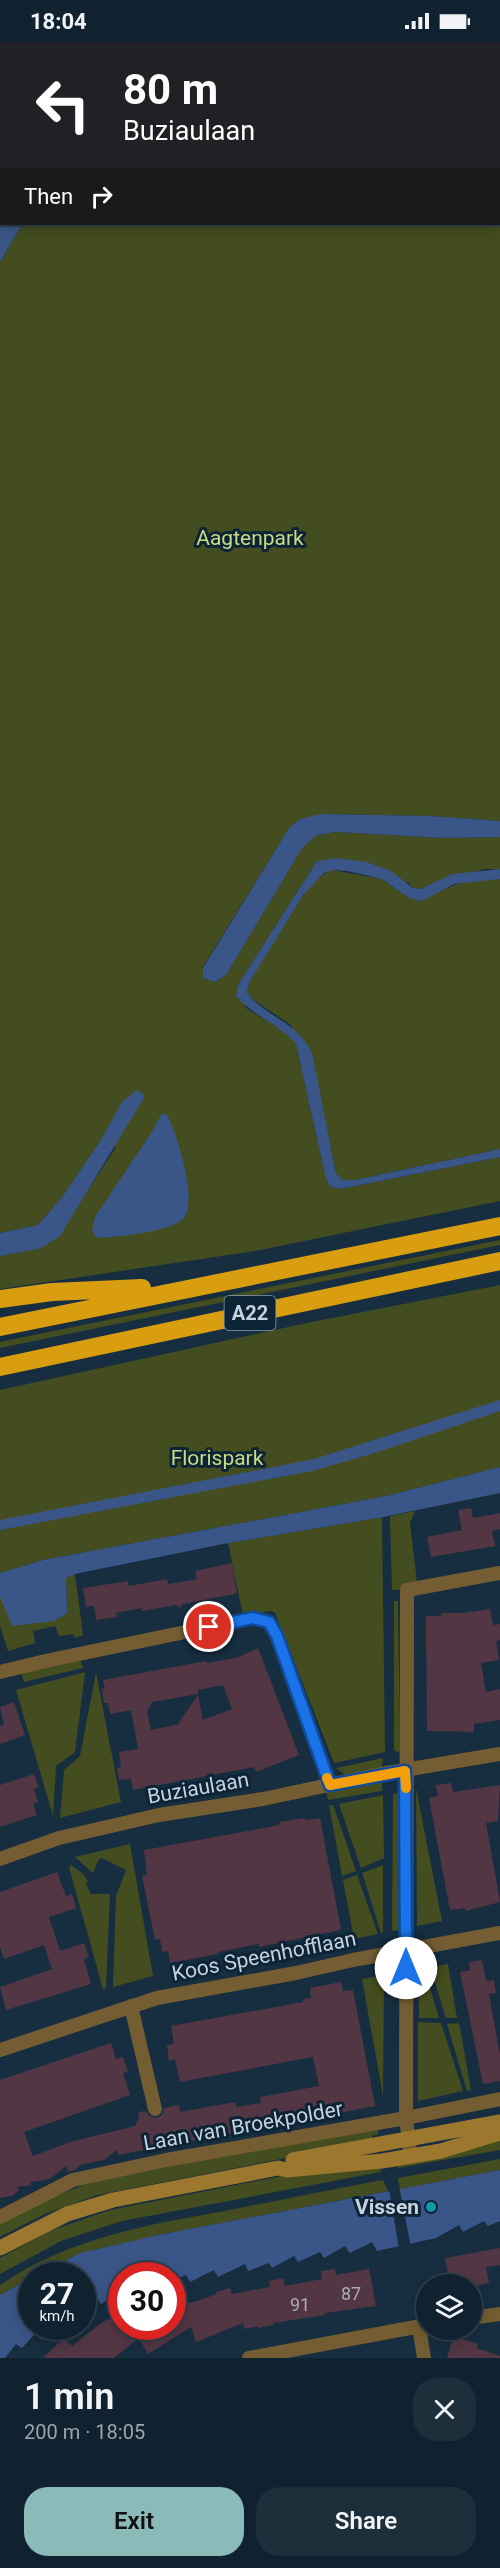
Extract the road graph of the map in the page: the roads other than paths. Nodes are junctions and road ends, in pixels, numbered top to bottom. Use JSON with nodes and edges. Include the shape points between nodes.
{"nodes":[{"id":1,"x":500,"y":1226,"type":"edge"},
{"id":2,"x":500,"y":1261,"type":"edge"},
{"id":3,"x":208,"y":1286,"type":"junction"},
{"id":4,"x":0,"y":1299,"type":"edge"},
{"id":5,"x":0,"y":1327,"type":"edge"},
{"id":6,"x":0,"y":1367,"type":"edge"},
{"id":7,"x":500,"y":1573,"type":"edge"},
{"id":8,"x":0,"y":1672,"type":"edge"},
{"id":9,"x":500,"y":1754,"type":"edge"},
{"id":10,"x":405,"y":1771,"type":"junction"},
{"id":11,"x":330,"y":1785,"type":"junction"},
{"id":12,"x":0,"y":1859,"type":"edge"},
{"id":13,"x":500,"y":1933,"type":"edge"},
{"id":14,"x":406,"y":1950,"type":"junction"},
{"id":15,"x":131,"y":2006,"type":"junction"},
{"id":16,"x":0,"y":2050,"type":"edge"},
{"id":17,"x":500,"y":2099,"type":"edge"},
{"id":18,"x":156,"y":2109,"type":"dead end"},
{"id":19,"x":406,"y":2118,"type":"junction"},
{"id":20,"x":500,"y":2122,"type":"edge"},
{"id":21,"x":500,"y":2133,"type":"edge"},
{"id":22,"x":408,"y":2139,"type":"junction"},
{"id":23,"x":411,"y":2156,"type":"junction"},
{"id":24,"x":278,"y":2168,"type":"junction"},
{"id":25,"x":0,"y":2217,"type":"edge"},
{"id":26,"x":0,"y":2247,"type":"edge"},
{"id":27,"x":500,"y":2314,"type":"edge"},
{"id":28,"x":482,"y":2317,"type":"edge"},
{"id":29,"x":416,"y":2327,"type":"edge"},
{"id":30,"x":423,"y":2340,"type":"edge"},
{"id":31,"x":249,"y":2358,"type":"edge"},
{"id":32,"x":424,"y":2358,"type":"edge"}],
"edges":[{"from":1,"to":3,"type":"highway","number":"A22"},
{"from":2,"to":6,"type":"highway","number":"A22"},
{"from":3,"to":4,"type":"highway","number":"A22","via":[[52,1292]]},
{"from":3,"to":5,"type":"highway","number":"A22"},
{"from":7,"to":10,"type":"street","via":[[406,1590]]},
{"from":8,"to":11,"type":"street","via":[[253,1618],[269,1622]]},
{"from":9,"to":10,"type":"street","name":"Buziaulaan"},
{"from":10,"to":11,"type":"street","name":"Buziaulaan"},
{"from":10,"to":14,"type":"street"},
{"from":11,"to":12,"type":"street","name":"Buziaulaan","via":[[159,1815],[59,1838]]},
{"from":13,"to":14,"type":"street","name":"Koos Speenhofflaan"},
{"from":14,"to":15,"type":"street","name":"Koos Speenhofflaan"},
{"from":14,"to":19,"type":"street"},
{"from":15,"to":16,"type":"street","name":"Koos Speenhofflaan"},
{"from":15,"to":18,"type":"street"},
{"from":17,"to":19,"type":"street","name":"Laan van Broekpolder"},
{"from":19,"to":22,"type":"street"},
{"from":19,"to":25,"type":"street","name":"Laan van Broekpolder","via":[[73,2180]]},
{"from":20,"to":22,"type":"main road","name":"Laan van Broekpolder"},
{"from":21,"to":23,"type":"main road","name":"Laan van Broekpolder"},
{"from":22,"to":23,"type":"street"},
{"from":22,"to":24,"type":"main road","name":"Laan van Broekpolder","via":[[285,2162]]},
{"from":23,"to":24,"type":"main road","name":"Laan van Broekpolder","via":[[353,2165]]},
{"from":24,"to":26,"type":"main road","name":"Laan van Broekpolder","via":[[112,2200],[67,2214]]},
{"from":27,"to":28,"type":"street"},
{"from":29,"to":31,"type":"street"},
{"from":30,"to":32,"type":"street"}]}
